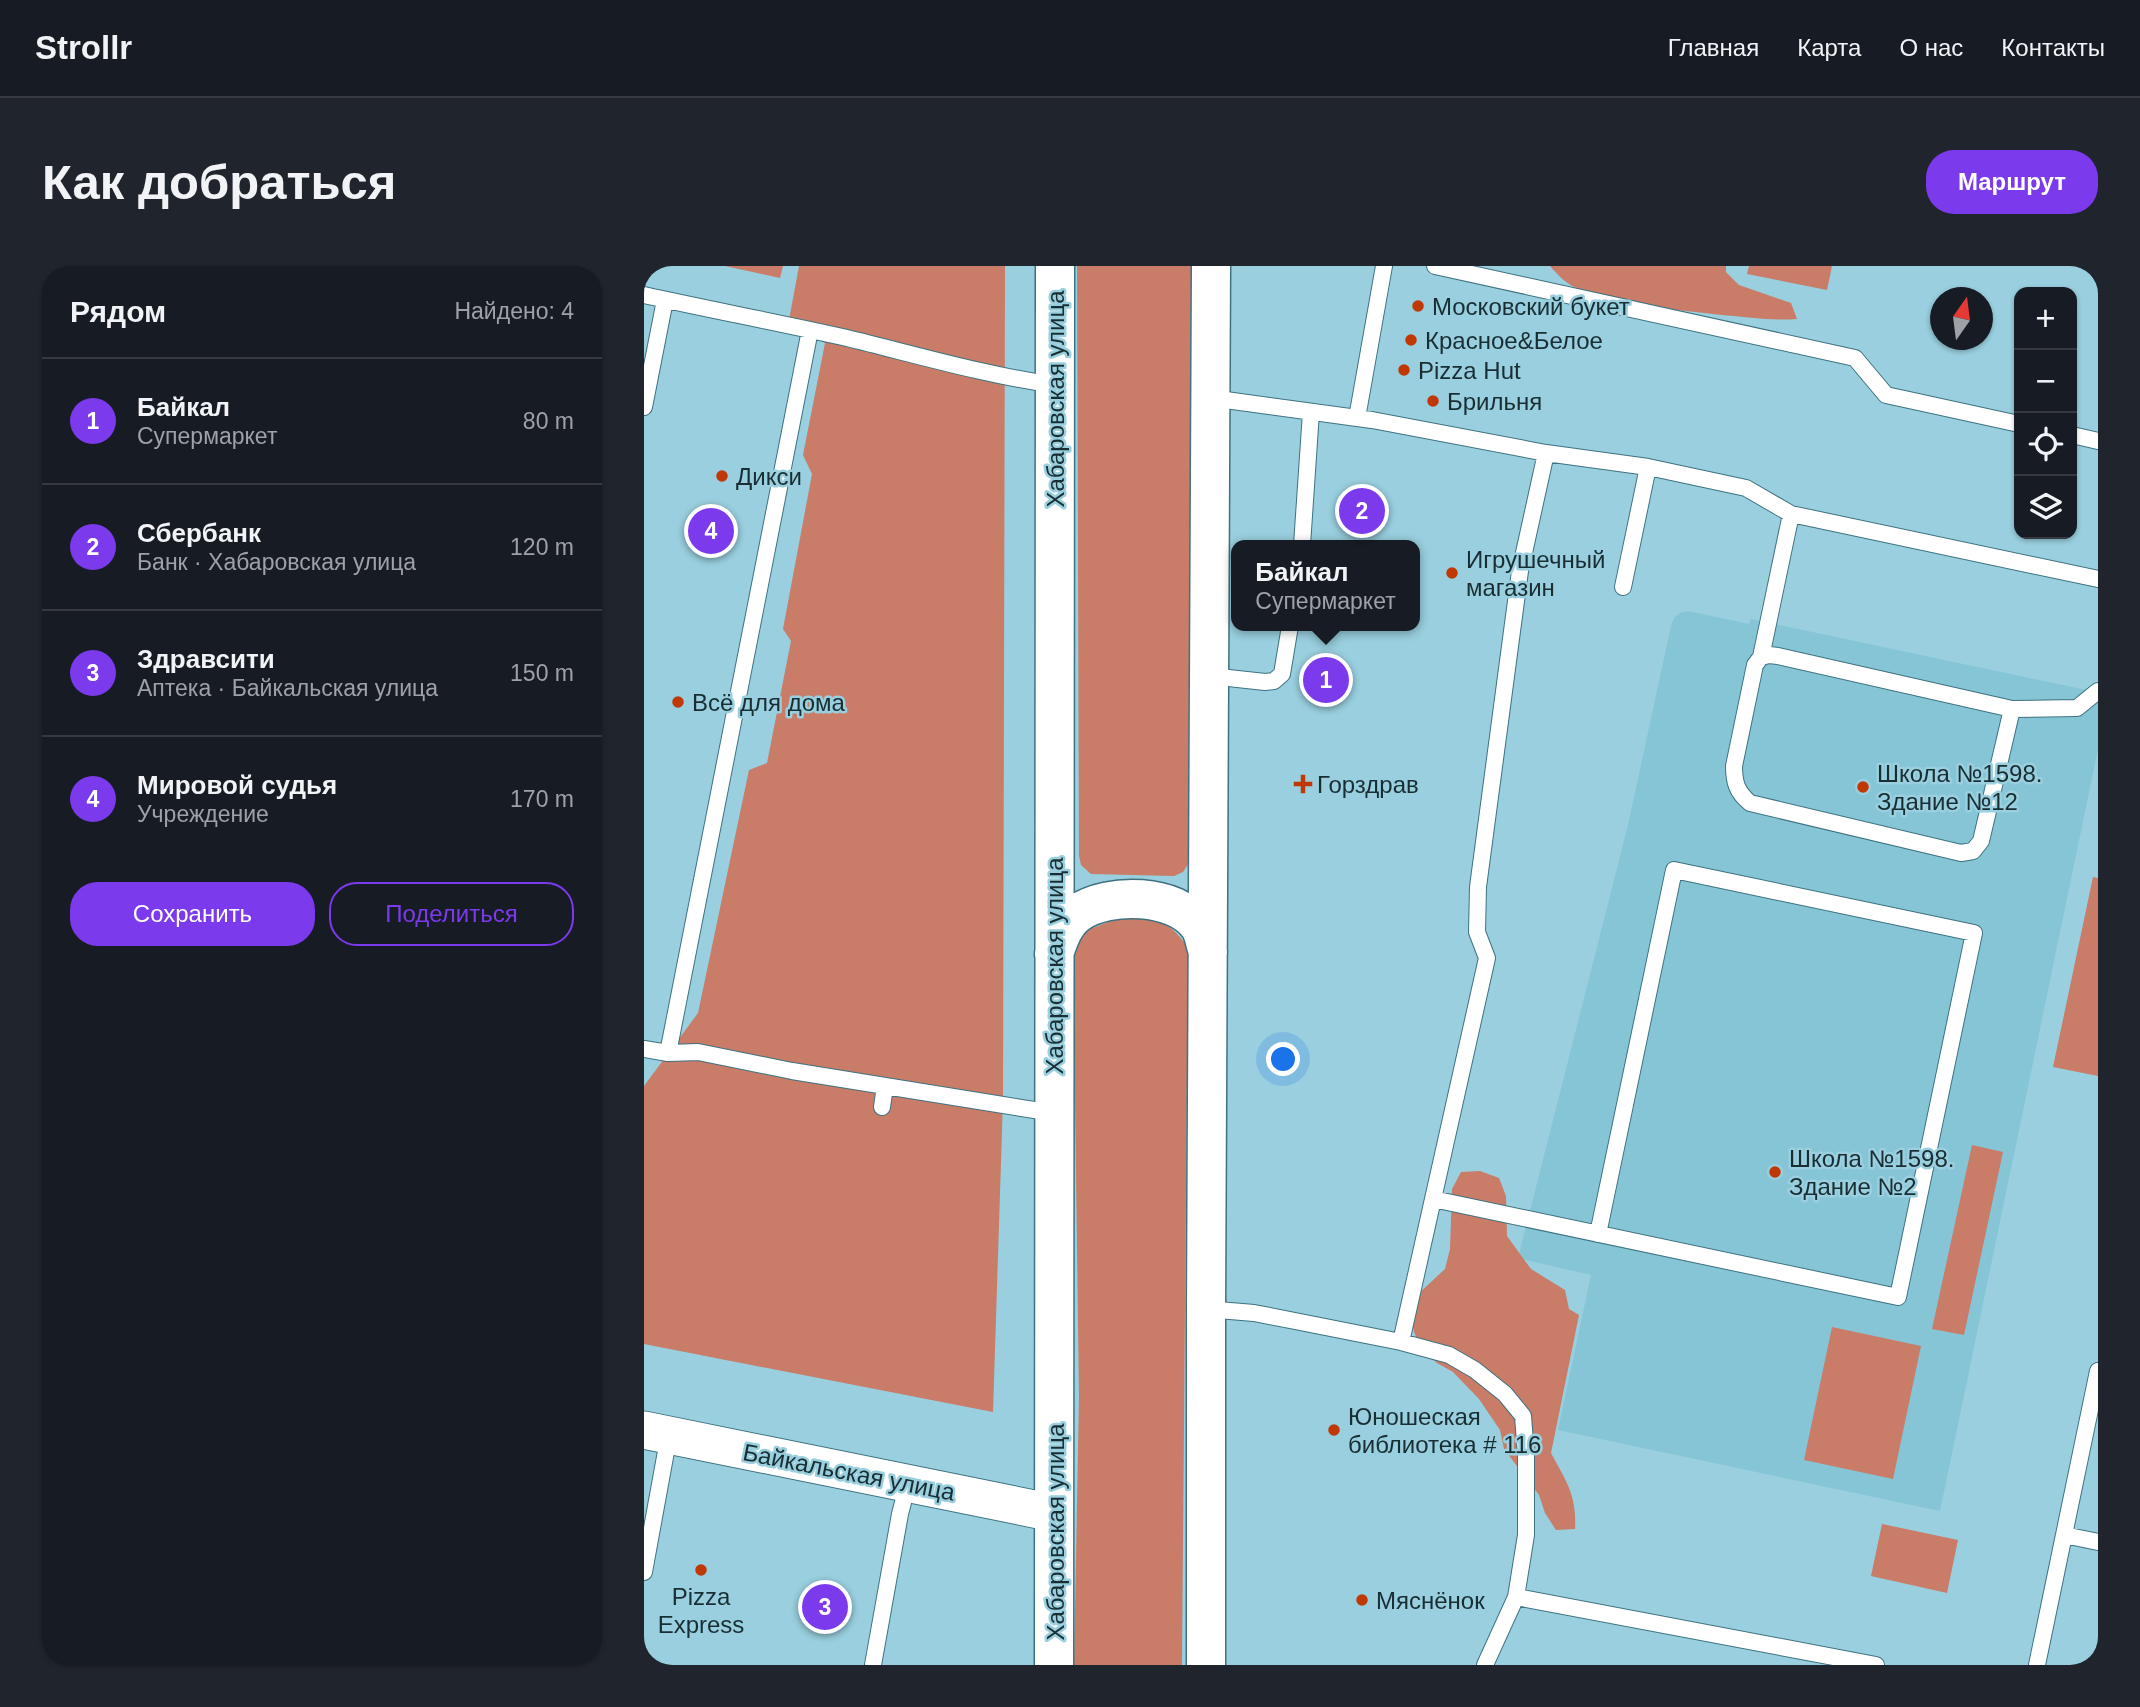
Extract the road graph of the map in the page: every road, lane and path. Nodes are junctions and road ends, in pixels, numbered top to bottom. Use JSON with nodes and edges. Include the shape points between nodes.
{"nodes":[{"id":1,"x":1055,"y":266,"type":"edge"},
{"id":2,"x":1211,"y":266,"type":"edge"},
{"id":3,"x":1384,"y":266,"type":"edge"},
{"id":4,"x":1435,"y":266,"type":"edge"},
{"id":5,"x":644,"y":295,"type":"edge"},
{"id":6,"x":665,"y":300,"type":"junction"},
{"id":7,"x":810,"y":330,"type":"junction"},
{"id":8,"x":1055,"y":385,"type":"junction"},
{"id":9,"x":1212,"y":398,"type":"junction"},
{"id":10,"x":644,"y":407,"type":"edge"},
{"id":11,"x":1311,"y":412,"type":"junction"},
{"id":12,"x":1357,"y":418,"type":"junction"},
{"id":13,"x":2014,"y":423,"type":"edge"},
{"id":14,"x":2077,"y":436,"type":"edge"},
{"id":15,"x":2098,"y":441,"type":"edge"},
{"id":16,"x":1546,"y":453,"type":"junction"},
{"id":17,"x":1648,"y":467,"type":"junction"},
{"id":18,"x":1791,"y":514,"type":"junction"},
{"id":19,"x":1302,"y":540,"type":"edge"},
{"id":20,"x":2098,"y":579,"type":"edge"},
{"id":21,"x":1623,"y":587,"type":"dead end"},
{"id":22,"x":1289,"y":631,"type":"edge"},
{"id":23,"x":1761,"y":657,"type":"junction"},
{"id":24,"x":1210,"y":676,"type":"junction"},
{"id":25,"x":2098,"y":691,"type":"edge"},
{"id":26,"x":2011,"y":709,"type":"junction"},
{"id":27,"x":1054,"y":954,"type":"junction"},
{"id":28,"x":1209,"y":954,"type":"junction"},
{"id":29,"x":644,"y":1049,"type":"edge"},
{"id":30,"x":668,"y":1054,"type":"junction"},
{"id":31,"x":885,"y":1086,"type":"junction"},
{"id":32,"x":882,"y":1107,"type":"dead end"},
{"id":33,"x":1053,"y":1113,"type":"junction"},
{"id":34,"x":1433,"y":1199,"type":"junction"},
{"id":35,"x":1598,"y":1234,"type":"junction"},
{"id":36,"x":1206,"y":1309,"type":"junction"},
{"id":37,"x":1401,"y":1342,"type":"junction"},
{"id":38,"x":2098,"y":1371,"type":"edge"},
{"id":39,"x":657,"y":1433,"type":"edge"},
{"id":40,"x":908,"y":1483,"type":"junction"},
{"id":41,"x":1054,"y":1513,"type":"junction"},
{"id":42,"x":2064,"y":1535,"type":"junction"},
{"id":43,"x":2098,"y":1542,"type":"edge"},
{"id":44,"x":644,"y":1572,"type":"edge"},
{"id":45,"x":1516,"y":1597,"type":"junction"},
{"id":46,"x":873,"y":1665,"type":"edge"},
{"id":47,"x":1054,"y":1665,"type":"edge"},
{"id":48,"x":1206,"y":1665,"type":"edge"},
{"id":49,"x":1485,"y":1665,"type":"edge"},
{"id":50,"x":1876,"y":1665,"type":"edge"},
{"id":51,"x":2037,"y":1665,"type":"edge"}],
"edges":[{"from":1,"to":8,"type":"main road","name":"Хабаровская улица"},
{"from":2,"to":9,"type":"main road"},
{"from":3,"to":12,"type":"lane"},
{"from":4,"to":13,"type":"lane","via":[[1855,358],[1886,395]]},
{"from":5,"to":6,"type":"lane"},
{"from":6,"to":7,"type":"lane"},
{"from":6,"to":10,"type":"lane"},
{"from":7,"to":8,"type":"lane"},
{"from":7,"to":30,"type":"lane"},
{"from":8,"to":27,"type":"main road","name":"Хабаровская улица"},
{"from":9,"to":11,"type":"lane"},
{"from":9,"to":24,"type":"main road"},
{"from":11,"to":12,"type":"lane"},
{"from":11,"to":19,"type":"lane"},
{"from":12,"to":16,"type":"lane"},
{"from":14,"to":15,"type":"lane"},
{"from":16,"to":17,"type":"lane"},
{"from":16,"to":34,"type":"lane","via":[[1520,571],[1478,887],[1477,932],[1487,958]]},
{"from":17,"to":18,"type":"lane","via":[[1746,488]]},
{"from":17,"to":21,"type":"lane"},
{"from":18,"to":20,"type":"lane"},
{"from":18,"to":23,"type":"lane"},
{"from":22,"to":24,"type":"lane","via":[[1282,674],[1274,681]]},
{"from":23,"to":26,"type":"lane","via":[[1778,656]]},
{"from":23,"to":26,"type":"lane","via":[[1755,665],[1734,766],[1734,782],[1741,795],[1750,803],[1961,853],[1973,851],[1981,841]]},
{"from":24,"to":28,"type":"main road"},
{"from":25,"to":26,"type":"lane","via":[[2073,709]]},
{"from":27,"to":28,"type":"main road","via":[[1062,931],[1077,914],[1122,899],[1153,900],[1180,909],[1199,927]]},
{"from":27,"to":33,"type":"main road","name":"Хабаровская улица"},
{"from":28,"to":36,"type":"main road"},
{"from":29,"to":30,"type":"lane"},
{"from":30,"to":31,"type":"lane","via":[[698,1052]]},
{"from":31,"to":32,"type":"lane"},
{"from":31,"to":33,"type":"lane"},
{"from":33,"to":41,"type":"main road","name":"Хабаровская улица"},
{"from":34,"to":35,"type":"lane"},
{"from":34,"to":37,"type":"lane"},
{"from":35,"to":35,"type":"lane","via":[[1674,870],[1974,933],[1898,1297]]},
{"from":36,"to":37,"type":"lane","via":[[1254,1313]]},
{"from":36,"to":48,"type":"main road"},
{"from":37,"to":45,"type":"lane","via":[[1449,1355],[1475,1370],[1523,1416],[1526,1535]]},
{"from":38,"to":42,"type":"lane"},
{"from":39,"to":40,"type":"street","name":"Байкальская улица"},
{"from":39,"to":44,"type":"lane"},
{"from":40,"to":41,"type":"street","name":"Байкальская улица"},
{"from":40,"to":46,"type":"lane"},
{"from":41,"to":47,"type":"main road","name":"Хабаровская улица"},
{"from":42,"to":43,"type":"lane"},
{"from":42,"to":51,"type":"lane"},
{"from":45,"to":49,"type":"lane"},
{"from":45,"to":50,"type":"lane"}]}
